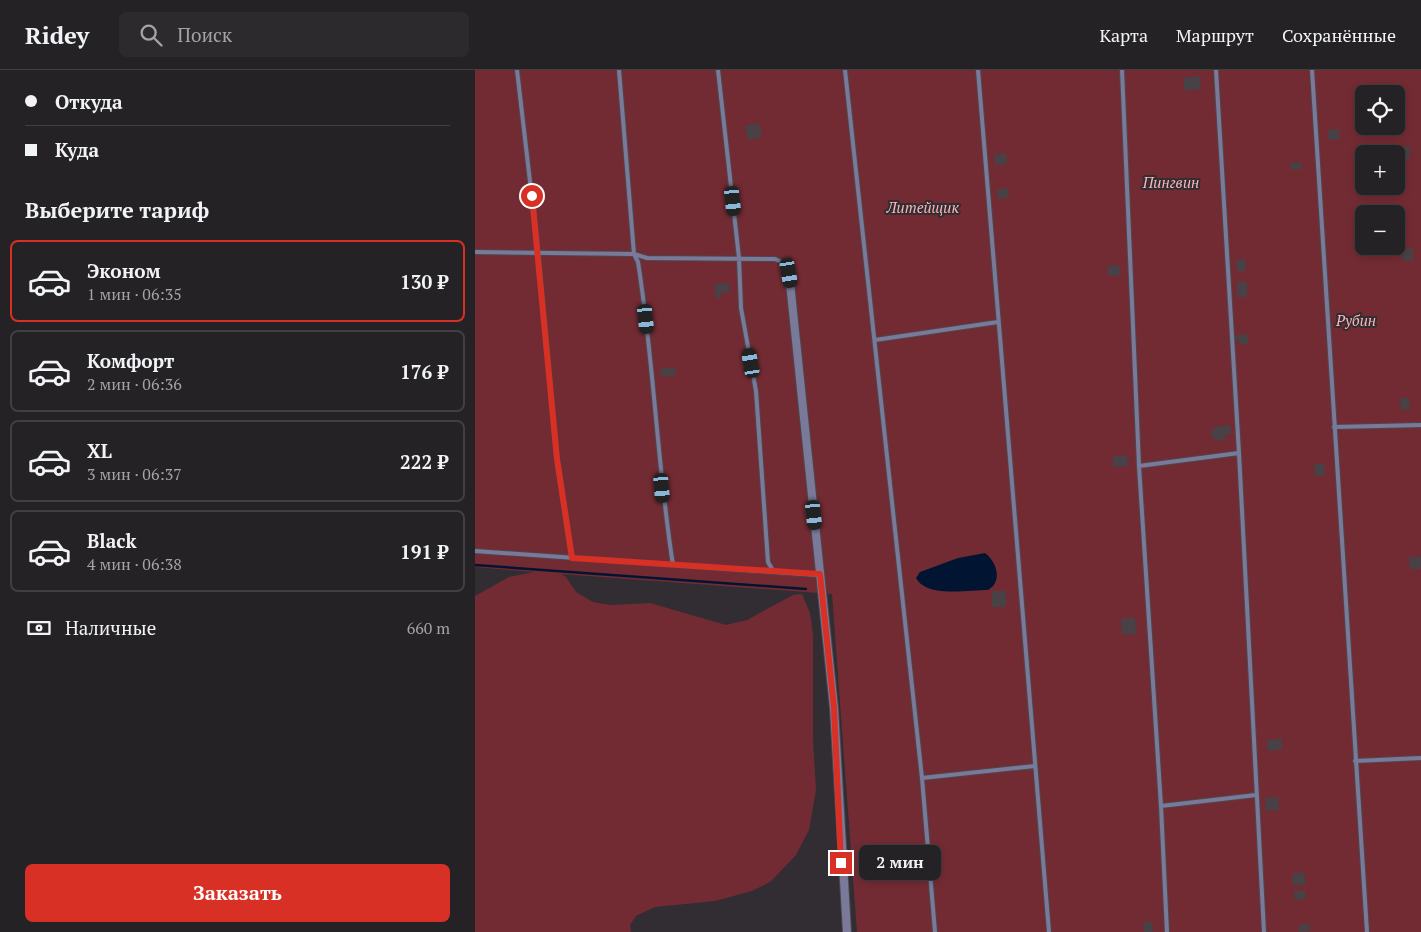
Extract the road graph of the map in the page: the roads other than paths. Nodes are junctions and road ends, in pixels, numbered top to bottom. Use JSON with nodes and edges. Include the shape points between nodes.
{"nodes":[{"id":1,"x":517,"y":70,"type":"edge"},
{"id":2,"x":619,"y":70,"type":"edge"},
{"id":3,"x":718,"y":70,"type":"edge"},
{"id":4,"x":845,"y":70,"type":"edge"},
{"id":5,"x":978,"y":70,"type":"edge"},
{"id":6,"x":1122,"y":70,"type":"edge"},
{"id":7,"x":1216,"y":70,"type":"edge"},
{"id":8,"x":1311,"y":70,"type":"edge"},
{"id":9,"x":475,"y":252,"type":"edge"},
{"id":10,"x":537,"y":253,"type":"junction"},
{"id":11,"x":634,"y":254,"type":"junction"},
{"id":12,"x":739,"y":258,"type":"junction"},
{"id":13,"x":789,"y":273,"type":"joint"},
{"id":14,"x":998,"y":322,"type":"junction"},
{"id":15,"x":875,"y":340,"type":"junction"},
{"id":16,"x":1421,"y":425,"type":"edge"},
{"id":17,"x":1334,"y":427,"type":"junction"},
{"id":18,"x":1239,"y":453,"type":"junction"},
{"id":19,"x":1139,"y":466,"type":"junction"},
{"id":20,"x":475,"y":551,"type":"edge"},
{"id":21,"x":572,"y":558,"type":"junction"},
{"id":22,"x":673,"y":565,"type":"junction"},
{"id":23,"x":775,"y":572,"type":"junction"},
{"id":24,"x":820,"y":574,"type":"junction"},
{"id":25,"x":1421,"y":758,"type":"edge"},
{"id":26,"x":1355,"y":761,"type":"junction"},
{"id":27,"x":1035,"y":766,"type":"junction"},
{"id":28,"x":922,"y":778,"type":"junction"},
{"id":29,"x":1256,"y":795,"type":"junction"},
{"id":30,"x":1161,"y":806,"type":"junction"},
{"id":31,"x":847,"y":932,"type":"edge"},
{"id":32,"x":935,"y":932,"type":"edge"},
{"id":33,"x":1049,"y":932,"type":"edge"},
{"id":34,"x":1167,"y":932,"type":"edge"},
{"id":35,"x":1264,"y":932,"type":"edge"},
{"id":36,"x":1367,"y":932,"type":"edge"}],
"edges":[{"from":1,"to":10,"type":"lane"},
{"from":2,"to":11,"type":"lane"},
{"from":3,"to":12,"type":"lane"},
{"from":4,"to":15,"type":"lane"},
{"from":5,"to":14,"type":"lane"},
{"from":6,"to":19,"type":"lane"},
{"from":7,"to":18,"type":"lane"},
{"from":8,"to":17,"type":"lane"},
{"from":9,"to":10,"type":"lane"},
{"from":10,"to":11,"type":"lane"},
{"from":10,"to":21,"type":"lane","via":[[557,459]]},
{"from":11,"to":12,"type":"lane","via":[[647,258]]},
{"from":11,"to":22,"type":"lane","via":[[646,319],[664,507]]},
{"from":12,"to":13,"type":"lane","via":[[775,259],[784,263]]},
{"from":12,"to":23,"type":"lane","via":[[741,308],[756,391],[768,562]]},
{"from":13,"to":24,"type":"street"},
{"from":14,"to":15,"type":"lane"},
{"from":14,"to":27,"type":"lane"},
{"from":15,"to":28,"type":"lane"},
{"from":16,"to":17,"type":"lane"},
{"from":17,"to":26,"type":"lane"},
{"from":18,"to":19,"type":"lane"},
{"from":18,"to":29,"type":"lane"},
{"from":19,"to":30,"type":"lane"},
{"from":20,"to":21,"type":"lane"},
{"from":21,"to":22,"type":"lane"},
{"from":22,"to":23,"type":"lane"},
{"from":23,"to":24,"type":"lane"},
{"from":24,"to":31,"type":"street","via":[[834,708]]},
{"from":25,"to":26,"type":"lane"},
{"from":26,"to":36,"type":"lane"},
{"from":27,"to":28,"type":"lane"},
{"from":27,"to":33,"type":"lane"},
{"from":28,"to":32,"type":"lane"},
{"from":29,"to":30,"type":"lane"},
{"from":29,"to":35,"type":"lane"},
{"from":30,"to":34,"type":"lane"}]}
